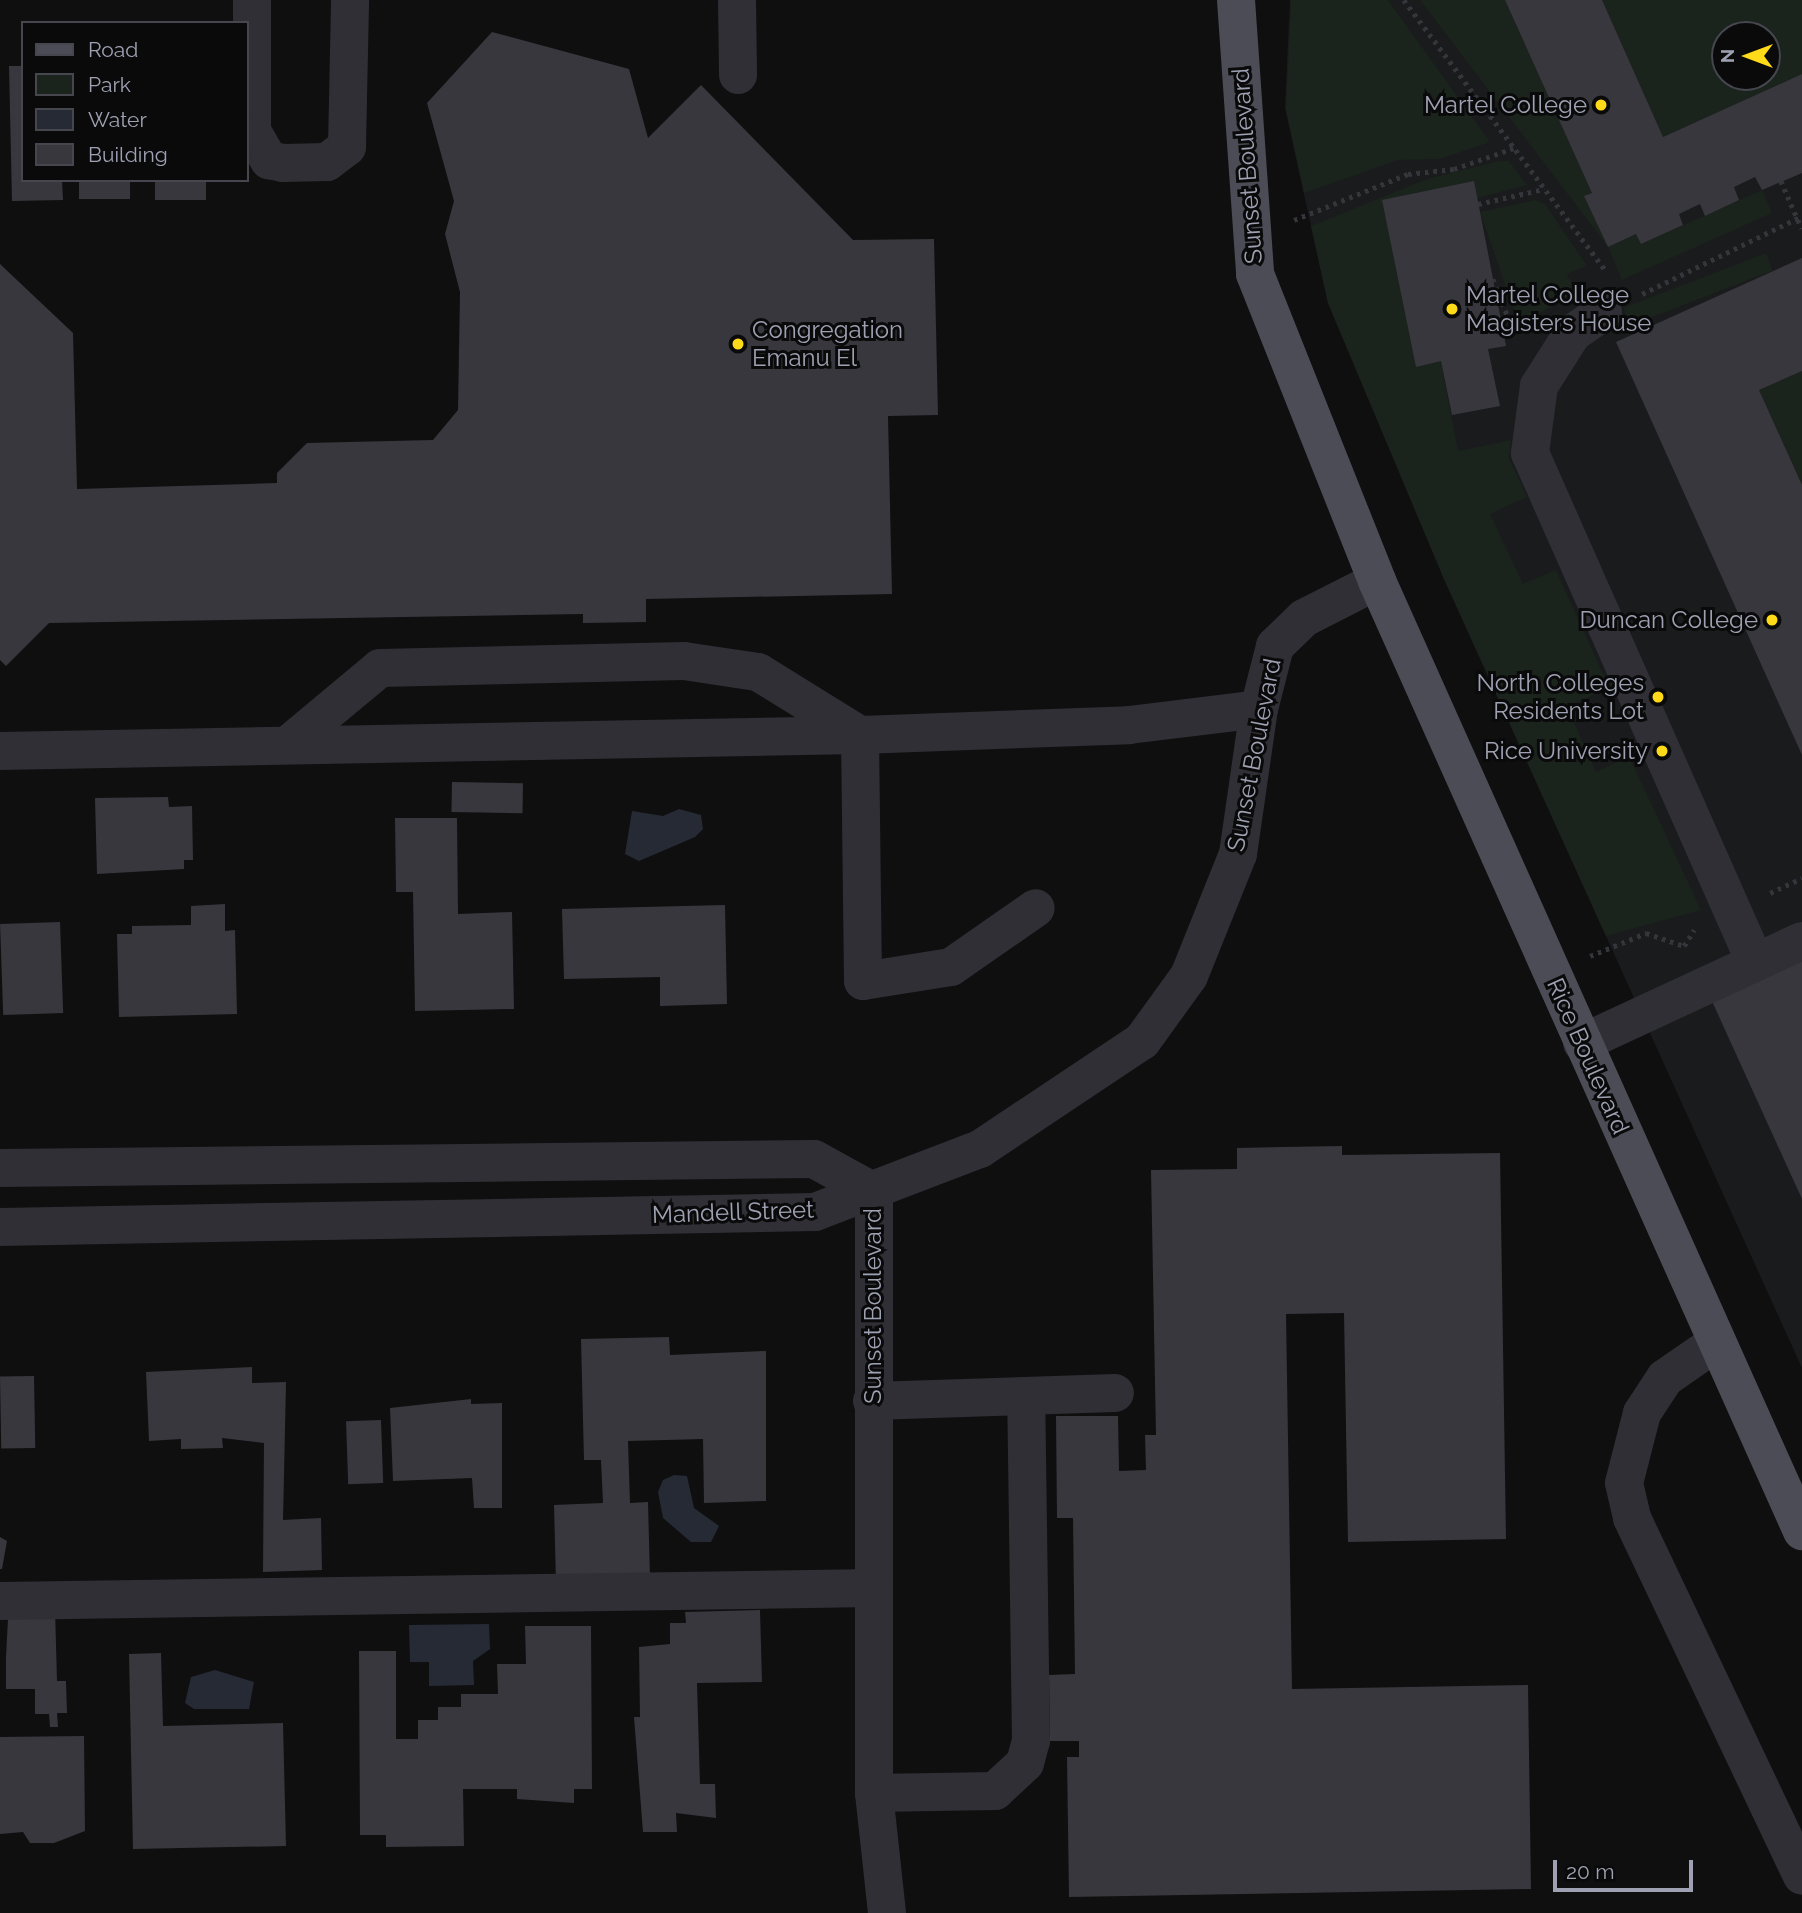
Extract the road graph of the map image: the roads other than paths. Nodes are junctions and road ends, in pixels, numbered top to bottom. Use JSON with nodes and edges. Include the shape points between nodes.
{"nodes":[{"id":1,"x":252,"y":0,"type":"edge"},
{"id":2,"x":350,"y":0,"type":"edge"},
{"id":3,"x":737,"y":0,"type":"edge"},
{"id":4,"x":1236,"y":0,"type":"edge"},
{"id":5,"x":738,"y":75,"type":"dead end"},
{"id":6,"x":1616,"y":307,"type":"road end"},
{"id":7,"x":1377,"y":581,"type":"junction"},
{"id":8,"x":1259,"y":709,"type":"junction"},
{"id":9,"x":860,"y":735,"type":"junction"},
{"id":10,"x":290,"y":743,"type":"junction"},
{"id":11,"x":0,"y":751,"type":"edge"},
{"id":12,"x":1037,"y":908,"type":"dead end"},
{"id":13,"x":1802,"y":941,"type":"edge"},
{"id":14,"x":1755,"y":962,"type":"junction"},
{"id":15,"x":1582,"y":1043,"type":"junction"},
{"id":16,"x":163,"y":1166,"type":"junction"},
{"id":17,"x":0,"y":1168,"type":"edge"},
{"id":18,"x":874,"y":1192,"type":"junction"},
{"id":19,"x":163,"y":1224,"type":"junction"},
{"id":20,"x":0,"y":1227,"type":"edge"},
{"id":21,"x":1717,"y":1342,"type":"junction"},
{"id":22,"x":1115,"y":1393,"type":"dead end"},
{"id":23,"x":1026,"y":1396,"type":"junction"},
{"id":24,"x":872,"y":1401,"type":"junction"},
{"id":25,"x":1802,"y":1531,"type":"edge"},
{"id":26,"x":873,"y":1588,"type":"junction"},
{"id":27,"x":0,"y":1601,"type":"edge"},
{"id":28,"x":874,"y":1793,"type":"junction"},
{"id":29,"x":1802,"y":1876,"type":"edge"},
{"id":30,"x":887,"y":1913,"type":"edge"}],
"edges":[{"from":1,"to":2,"type":"street","via":[[252,131],[269,160],[283,163],[327,163],[347,147]]},
{"from":3,"to":5,"type":"street"},
{"from":4,"to":7,"type":"main road","name":"Sunset Boulevard","via":[[1255,274]]},
{"from":6,"to":14,"type":"street","via":[[1572,334],[1539,386],[1530,453]]},
{"from":7,"to":8,"type":"street","name":"Sunset Boulevard","via":[[1304,618],[1275,646]]},
{"from":7,"to":15,"type":"main road","name":"Rice Boulevard"},
{"from":8,"to":9,"type":"street","via":[[1129,724]]},
{"from":8,"to":18,"type":"street","name":"Sunset Boulevard","via":[[1238,854],[1189,976],[1142,1041],[980,1149]]},
{"from":9,"to":10,"type":"street"},
{"from":9,"to":10,"type":"street","via":[[758,672],[684,661],[528,661],[380,668]]},
{"from":9,"to":12,"type":"street","via":[[863,981],[951,967]]},
{"from":10,"to":11,"type":"street"},
{"from":13,"to":14,"type":"street"},
{"from":14,"to":15,"type":"street"},
{"from":15,"to":21,"type":"main road","name":"Rice Boulevard"},
{"from":16,"to":17,"type":"street","name":"Mandell Street"},
{"from":16,"to":18,"type":"street","name":"Mandell Street","via":[[814,1159]]},
{"from":16,"to":19,"type":"street"},
{"from":18,"to":19,"type":"street","name":"Mandell Street","via":[[815,1212]]},
{"from":18,"to":24,"type":"street","name":"Sunset Boulevard"},
{"from":19,"to":20,"type":"street","name":"Mandell Street"},
{"from":21,"to":25,"type":"main road","name":"Rice Boulevard"},
{"from":21,"to":29,"type":"street","via":[[1665,1378],[1643,1413],[1624,1483],[1632,1518]]},
{"from":22,"to":23,"type":"street"},
{"from":23,"to":24,"type":"street"},
{"from":23,"to":28,"type":"street","via":[[1031,1741],[1025,1763],[995,1791]]},
{"from":24,"to":26,"type":"street","name":"Sunset Boulevard"},
{"from":26,"to":27,"type":"street"},
{"from":26,"to":28,"type":"street","name":"Sunset Boulevard"},
{"from":28,"to":30,"type":"street","name":"Sunset Boulevard"}]}
